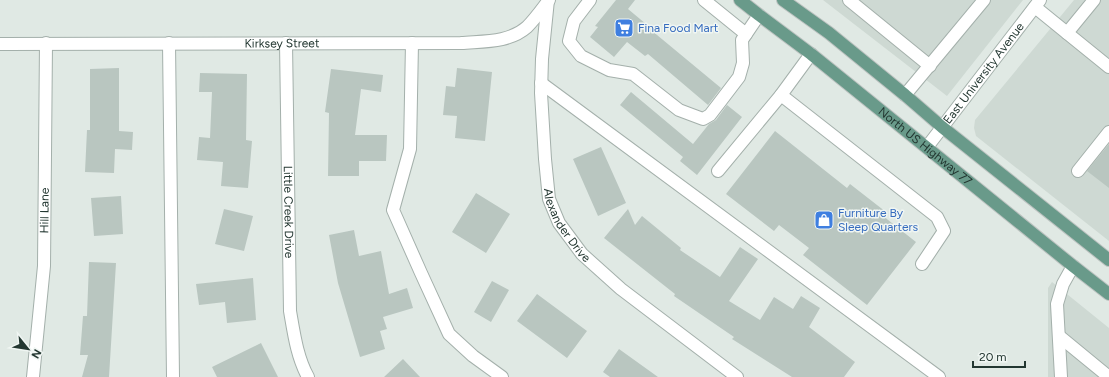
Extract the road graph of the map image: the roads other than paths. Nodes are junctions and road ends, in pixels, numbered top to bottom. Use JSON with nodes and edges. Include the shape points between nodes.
{"nodes":[{"id":1,"x":548,"y":0,"type":"edge"},
{"id":2,"x":590,"y":0,"type":"edge"},
{"id":3,"x":704,"y":0,"type":"edge"},
{"id":4,"x":740,"y":0,"type":"edge"},
{"id":5,"x":783,"y":0,"type":"edge"},
{"id":6,"x":849,"y":0,"type":"edge"},
{"id":7,"x":984,"y":0,"type":"edge"},
{"id":8,"x":1094,"y":0,"type":"edge"},
{"id":9,"x":1038,"y":3,"type":"edge"},
{"id":10,"x":759,"y":15,"type":"junction"},
{"id":11,"x":1067,"y":33,"type":"junction"},
{"id":12,"x":746,"y":34,"type":"junction"},
{"id":13,"x":46,"y":43,"type":"junction"},
{"id":14,"x":170,"y":43,"type":"junction"},
{"id":15,"x":286,"y":43,"type":"junction"},
{"id":16,"x":412,"y":43,"type":"junction"},
{"id":17,"x":0,"y":44,"type":"edge"},
{"id":18,"x":811,"y":54,"type":"junction"},
{"id":19,"x":930,"y":66,"type":"junction"},
{"id":20,"x":1109,"y":67,"type":"edge"},
{"id":21,"x":541,"y":83,"type":"junction"},
{"id":22,"x":781,"y":95,"type":"junction"},
{"id":23,"x":905,"y":95,"type":"junction"},
{"id":24,"x":942,"y":127,"type":"junction"},
{"id":25,"x":1109,"y":132,"type":"edge"},
{"id":26,"x":927,"y":147,"type":"junction"},
{"id":27,"x":718,"y":171,"type":"dead end"},
{"id":28,"x":1078,"y":171,"type":"dead end"},
{"id":29,"x":1109,"y":260,"type":"edge"},
{"id":30,"x":922,"y":264,"type":"dead end"},
{"id":31,"x":1073,"y":266,"type":"junction"},
{"id":32,"x":1109,"y":294,"type":"edge"},
{"id":33,"x":1059,"y":336,"type":"junction"},
{"id":34,"x":33,"y":377,"type":"edge"},
{"id":35,"x":173,"y":377,"type":"edge"},
{"id":36,"x":308,"y":377,"type":"edge"},
{"id":37,"x":502,"y":377,"type":"edge"},
{"id":38,"x":737,"y":377,"type":"edge"},
{"id":39,"x":939,"y":377,"type":"edge"},
{"id":40,"x":1061,"y":377,"type":"edge"},
{"id":41,"x":1108,"y":377,"type":"edge"}],
"edges":[{"from":1,"to":16,"type":"street","name":"Kirksey Street","via":[[527,27],[513,36],[461,43]]},
{"from":1,"to":21,"type":"street","name":"Alexander Drive"},
{"from":2,"to":12,"type":"street","via":[[574,21],[569,41],[581,56],[609,70],[633,74],[679,110],[703,118],[710,115],[739,77],[743,63],[742,40]]},
{"from":3,"to":12,"type":"street"},
{"from":4,"to":10,"type":"main road","name":"North US Highway 77"},
{"from":5,"to":23,"type":"main road","via":[[829,33]]},
{"from":6,"to":19,"type":"street"},
{"from":7,"to":19,"type":"street"},
{"from":8,"to":11,"type":"street"},
{"from":9,"to":11,"type":"street"},
{"from":9,"to":24,"type":"street","name":"East University Avenue"},
{"from":10,"to":12,"type":"street"},
{"from":10,"to":18,"type":"main road","name":"North US Highway 77"},
{"from":11,"to":20,"type":"street"},
{"from":13,"to":14,"type":"street","name":"Kirksey Street"},
{"from":13,"to":17,"type":"street","name":"Kirksey Street"},
{"from":13,"to":34,"type":"street","name":"Hill Lane","via":[[44,266]]},
{"from":14,"to":15,"type":"street","name":"Kirksey Street"},
{"from":14,"to":35,"type":"street"},
{"from":15,"to":16,"type":"street","name":"Kirksey Street"},
{"from":15,"to":36,"type":"street","name":"Little Creek Drive","via":[[290,311],[295,343]]},
{"from":16,"to":37,"type":"street","via":[[410,149],[393,210],[449,334]]},
{"from":18,"to":22,"type":"street"},
{"from":18,"to":26,"type":"main road","name":"North US Highway 77"},
{"from":19,"to":23,"type":"street"},
{"from":21,"to":38,"type":"street","name":"Alexander Drive","via":[[549,199],[559,223],[582,254],[621,289]]},
{"from":21,"to":39,"type":"street"},
{"from":22,"to":27,"type":"street"},
{"from":22,"to":30,"type":"street","via":[[937,217],[944,231]]},
{"from":23,"to":24,"type":"main road"},
{"from":24,"to":26,"type":"street","name":"East University Avenue"},
{"from":24,"to":29,"type":"main road"},
{"from":25,"to":28,"type":"street"},
{"from":26,"to":31,"type":"main road","name":"North US Highway 77"},
{"from":31,"to":32,"type":"main road","name":"North US Highway 77"},
{"from":31,"to":33,"type":"street","via":[[1063,284],[1057,304]]},
{"from":33,"to":40,"type":"street"},
{"from":33,"to":41,"type":"street"}]}
